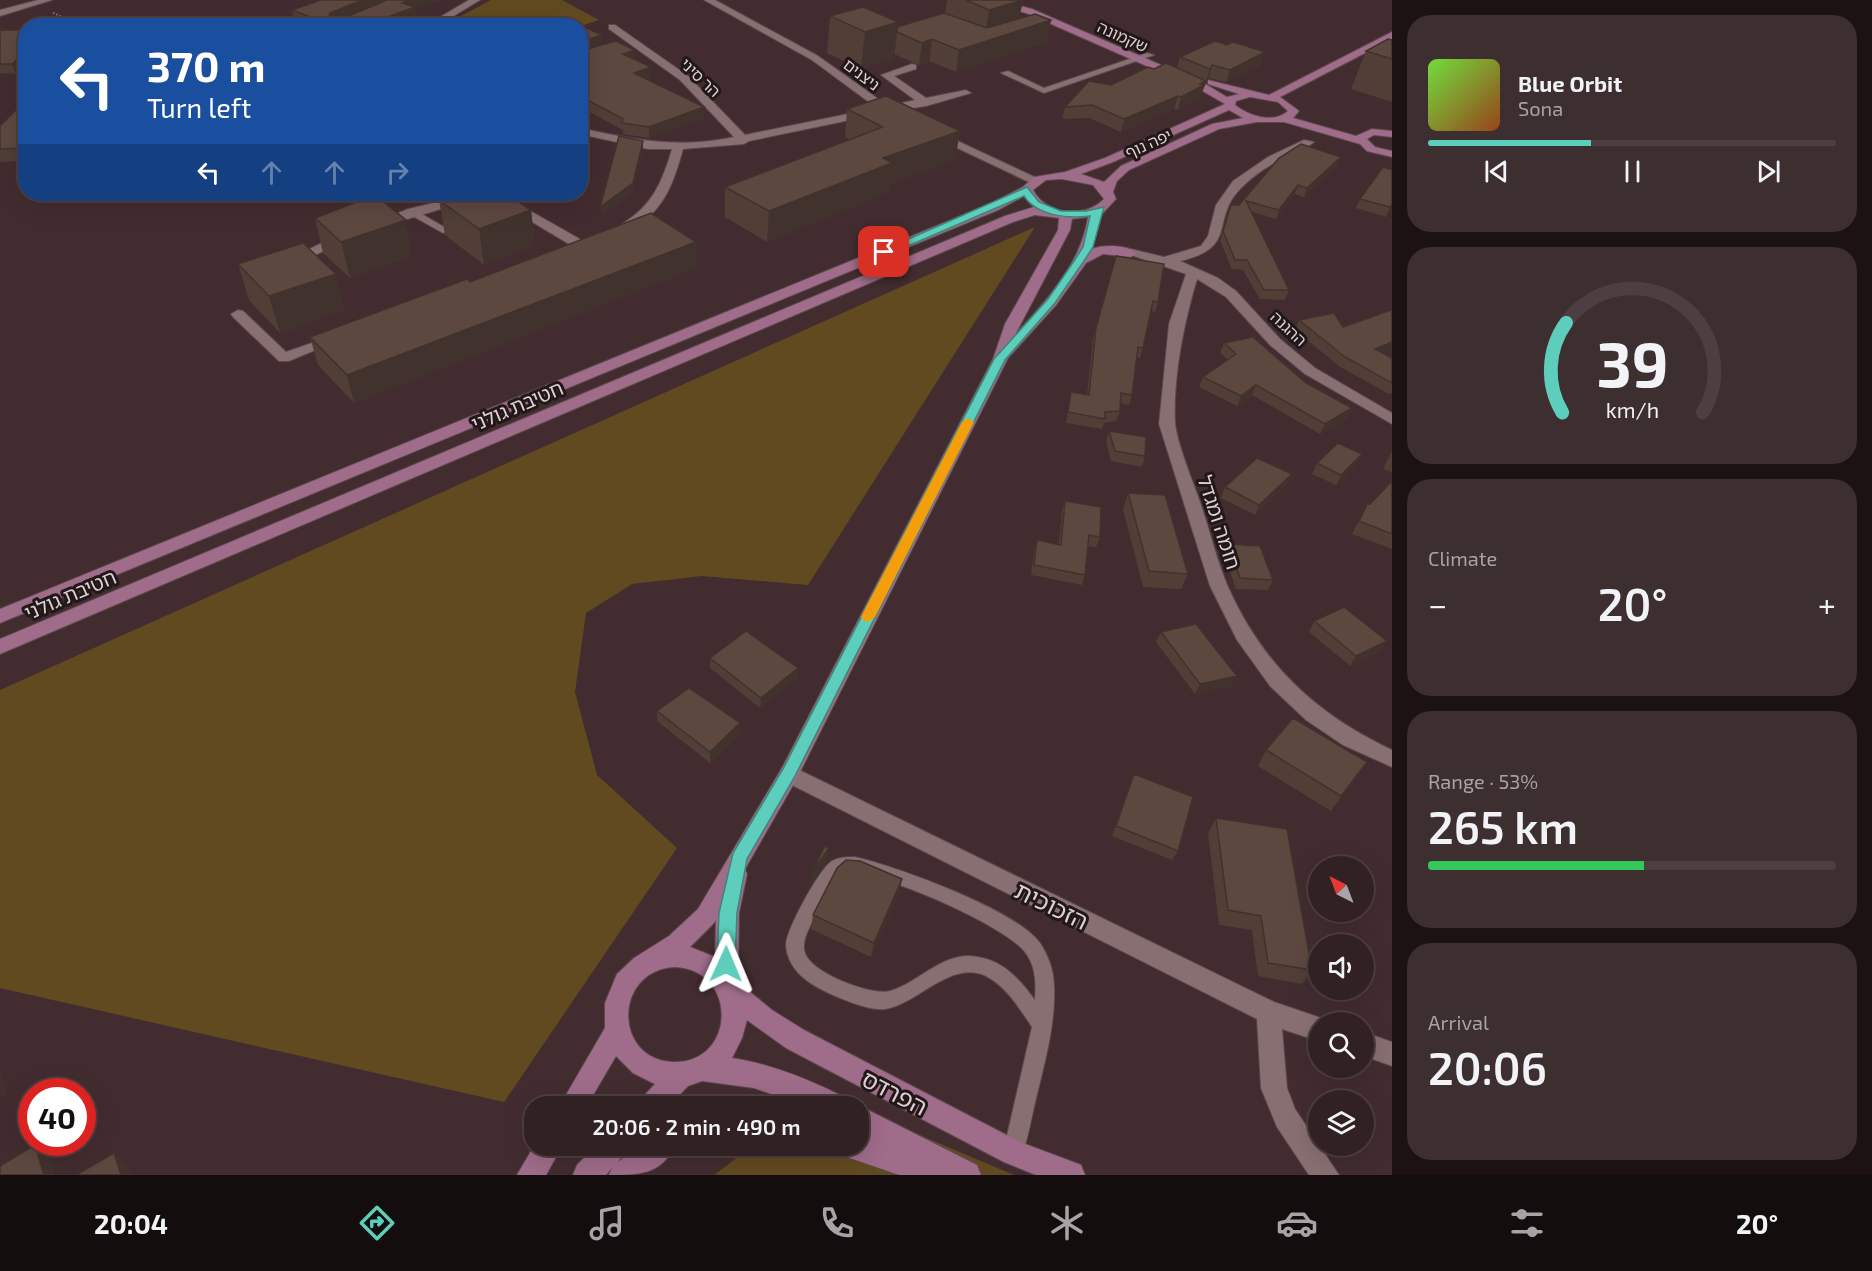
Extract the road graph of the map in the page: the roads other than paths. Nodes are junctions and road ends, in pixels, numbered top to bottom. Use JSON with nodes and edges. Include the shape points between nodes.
{"nodes":[{"id":1,"x":48,"y":0,"type":"edge"},
{"id":2,"x":476,"y":0,"type":"edge"},
{"id":3,"x":708,"y":0,"type":"edge"},
{"id":4,"x":1024,"y":0,"type":"edge"},
{"id":5,"x":1029,"y":0,"type":"edge"},
{"id":6,"x":1000,"y":6,"type":"junction"},
{"id":7,"x":0,"y":13,"type":"edge"},
{"id":8,"x":443,"y":18,"type":"edge"},
{"id":9,"x":1057,"y":23,"type":"junction"},
{"id":10,"x":612,"y":27,"type":"dead end"},
{"id":11,"x":1392,"y":35,"type":"edge"},
{"id":12,"x":1150,"y":55,"type":"junction"},
{"id":13,"x":1139,"y":59,"type":"junction"},
{"id":14,"x":912,"y":67,"type":"edge"},
{"id":15,"x":1005,"y":73,"type":"dead end"},
{"id":16,"x":966,"y":93,"type":"dead end"},
{"id":17,"x":1250,"y":94,"type":"junction"},
{"id":18,"x":1272,"y":97,"type":"junction"},
{"id":19,"x":926,"y":103,"type":"junction"},
{"id":20,"x":1230,"y":104,"type":"junction"},
{"id":21,"x":892,"y":114,"type":"junction"},
{"id":22,"x":1288,"y":117,"type":"junction"},
{"id":23,"x":1257,"y":119,"type":"junction"},
{"id":24,"x":930,"y":132,"type":"edge"},
{"id":25,"x":588,"y":133,"type":"edge"},
{"id":26,"x":1392,"y":134,"type":"edge"},
{"id":27,"x":1363,"y":138,"type":"junction"},
{"id":28,"x":744,"y":141,"type":"junction"},
{"id":29,"x":1308,"y":142,"type":"dead end"},
{"id":30,"x":678,"y":147,"type":"junction"},
{"id":31,"x":1392,"y":153,"type":"edge"},
{"id":32,"x":1065,"y":175,"type":"junction"},
{"id":33,"x":1031,"y":186,"type":"junction"},
{"id":34,"x":1108,"y":191,"type":"junction"},
{"id":35,"x":457,"y":201,"type":"edge"},
{"id":36,"x":501,"y":201,"type":"edge"},
{"id":37,"x":1101,"y":209,"type":"junction"},
{"id":38,"x":412,"y":212,"type":"junction"},
{"id":39,"x":1059,"y":213,"type":"junction"},
{"id":40,"x":473,"y":219,"type":"edge"},
{"id":41,"x":1094,"y":227,"type":"junction"},
{"id":42,"x":584,"y":247,"type":"junction"},
{"id":43,"x":1131,"y":253,"type":"junction"},
{"id":44,"x":561,"y":255,"type":"edge"},
{"id":45,"x":1079,"y":261,"type":"junction"},
{"id":46,"x":1165,"y":261,"type":"junction"},
{"id":47,"x":278,"y":267,"type":"edge"},
{"id":48,"x":1193,"y":272,"type":"junction"},
{"id":49,"x":238,"y":314,"type":"dead end"},
{"id":50,"x":350,"y":333,"type":"edge"},
{"id":51,"x":1000,"y":359,"type":"junction"},
{"id":52,"x":1392,"y":419,"type":"edge"},
{"id":53,"x":0,"y":616,"type":"edge"},
{"id":54,"x":0,"y":647,"type":"edge"},
{"id":55,"x":1392,"y":759,"type":"edge"},
{"id":56,"x":789,"y":774,"type":"junction"},
{"id":57,"x":739,"y":858,"type":"junction"},
{"id":58,"x":653,"y":960,"type":"junction"},
{"id":59,"x":728,"y":986,"type":"junction"},
{"id":60,"x":1269,"y":1012,"type":"junction"},
{"id":61,"x":1042,"y":1024,"type":"junction"},
{"id":62,"x":1308,"y":1026,"type":"edge"},
{"id":63,"x":616,"y":1032,"type":"junction"},
{"id":64,"x":1374,"y":1048,"type":"edge"},
{"id":65,"x":1392,"y":1054,"type":"edge"},
{"id":66,"x":691,"y":1071,"type":"junction"},
{"id":67,"x":578,"y":1096,"type":"edge"},
{"id":68,"x":663,"y":1096,"type":"edge"},
{"id":69,"x":816,"y":1096,"type":"edge"},
{"id":70,"x":869,"y":1124,"type":"edge"},
{"id":71,"x":869,"y":1152,"type":"edge"},
{"id":72,"x":1013,"y":1153,"type":"junction"},
{"id":73,"x":543,"y":1156,"type":"edge"},
{"id":74,"x":605,"y":1156,"type":"edge"},
{"id":75,"x":648,"y":1156,"type":"edge"},
{"id":76,"x":531,"y":1175,"type":"edge"},
{"id":77,"x":587,"y":1175,"type":"edge"},
{"id":78,"x":623,"y":1175,"type":"edge"},
{"id":79,"x":942,"y":1175,"type":"edge"},
{"id":80,"x":967,"y":1175,"type":"edge"},
{"id":81,"x":1071,"y":1175,"type":"edge"},
{"id":82,"x":1325,"y":1175,"type":"edge"}],
"edges":[{"from":1,"to":7,"type":"street"},
{"from":2,"to":8,"type":"street"},
{"from":3,"to":21,"type":"street","name":"ניצנים","via":[[815,58]]},
{"from":4,"to":6,"type":"street"},
{"from":5,"to":12,"type":"street","name":"שקמונה"},
{"from":6,"to":9,"type":"street","name":"שקמונה","via":[[1018,7]]},
{"from":6,"to":9,"type":"street","via":[[1044,27]]},
{"from":9,"to":13,"type":"street","name":"שקמונה"},
{"from":10,"to":28,"type":"street","name":"הר סיני","via":[[684,78]]},
{"from":11,"to":18,"type":"street"},
{"from":12,"to":13,"type":"lane"},
{"from":12,"to":17,"type":"street","name":"שקמונה","via":[[1226,89]]},
{"from":13,"to":15,"type":"lane","via":[[1044,91]]},
{"from":13,"to":20,"type":"street","name":"שקמונה","via":[[1203,87]]},
{"from":14,"to":19,"type":"street","via":[[886,75]]},
{"from":16,"to":19,"type":"street"},
{"from":17,"to":18,"type":"street","name":"שקמונה"},
{"from":17,"to":20,"type":"street","name":"יפה נוף","via":[[1236,96]]},
{"from":18,"to":22,"type":"street","via":[[1293,107]]},
{"from":19,"to":21,"type":"street"},
{"from":20,"to":23,"type":"street","name":"שקמונה","via":[[1238,112]]},
{"from":20,"to":32,"type":"street","name":"יפה נוף","via":[[1109,160]]},
{"from":21,"to":28,"type":"street"},
{"from":22,"to":23,"type":"street","name":"יפה נוף"},
{"from":22,"to":27,"type":"street"},
{"from":23,"to":34,"type":"street","name":"יפה נוף","via":[[1216,126],[1125,168],[1111,180]]},
{"from":24,"to":33,"type":"street"},
{"from":25,"to":30,"type":"street"},
{"from":26,"to":27,"type":"street"},
{"from":27,"to":31,"type":"street","via":[[1371,149]]},
{"from":28,"to":30,"type":"street"},
{"from":29,"to":46,"type":"street","via":[[1275,158],[1237,186],[1222,204],[1208,246]]},
{"from":30,"to":42,"type":"street","via":[[665,193],[645,217]]},
{"from":32,"to":33,"type":"street","name":"יפה נוף","via":[[1048,176]]},
{"from":32,"to":34,"type":"street","via":[[1092,180]]},
{"from":33,"to":39,"type":"street","via":[[1029,197],[1036,204]]},
{"from":33,"to":53,"type":"street","name":"חטיבת גולני","via":[[994,207]]},
{"from":34,"to":37,"type":"street","name":"יפה נוף","via":[[1110,199]]},
{"from":35,"to":38,"type":"street"},
{"from":36,"to":42,"type":"street"},
{"from":37,"to":39,"type":"street","name":"חטיבת גולני","via":[[1087,214]]},
{"from":37,"to":41,"type":"street","via":[[1095,213]]},
{"from":38,"to":40,"type":"lane","via":[[443,230]]},
{"from":38,"to":47,"type":"street"},
{"from":39,"to":51,"type":"street","via":[[1064,230],[1012,324]]},
{"from":39,"to":54,"type":"street","name":"חטיבת גולני","via":[[1034,211],[1009,219]]},
{"from":41,"to":43,"type":"street"},
{"from":41,"to":45,"type":"street"},
{"from":42,"to":44,"type":"street"},
{"from":43,"to":45,"type":"street","via":[[1101,250]]},
{"from":43,"to":46,"type":"street","name":"ההגנה"},
{"from":45,"to":51,"type":"street","via":[[1051,301]]},
{"from":46,"to":48,"type":"street","name":"ההגנה"},
{"from":48,"to":52,"type":"street","name":"ההגנה","via":[[1231,294],[1275,342],[1310,371]]},
{"from":48,"to":55,"type":"street","name":"חומה ומגדל","via":[[1176,324],[1167,424],[1219,586],[1244,635],[1277,681],[1312,714],[1350,740]]},
{"from":49,"to":50,"type":"street","via":[[284,358]]},
{"from":51,"to":56,"type":"street"},
{"from":56,"to":57,"type":"street"},
{"from":56,"to":60,"type":"street","name":"הזכוכית"},
{"from":57,"to":58,"type":"street","via":[[706,916],[677,944]]},
{"from":57,"to":59,"type":"street","via":[[728,913]]},
{"from":58,"to":59,"type":"street","via":[[694,959],[712,968]]},
{"from":58,"to":63,"type":"street","via":[[625,981],[617,997]]},
{"from":59,"to":66,"type":"street","via":[[735,1014],[734,1030],[716,1058]]},
{"from":59,"to":72,"type":"street","name":"הפרדס","via":[[763,1018],[795,1039]]},
{"from":60,"to":62,"type":"street","name":"הזכוכית"},
{"from":60,"to":82,"type":"street","via":[[1274,1088],[1286,1118]]},
{"from":61,"to":61,"type":"lane","via":[[1005,977],[978,964],[933,975],[898,999],[885,1002],[873,1001],[808,973],[798,964],[795,942],[828,874],[840,864],[879,868],[960,903],[1027,941],[1044,972]]},
{"from":61,"to":72,"type":"lane"},
{"from":63,"to":66,"type":"street","via":[[625,1050],[640,1064],[660,1073]]},
{"from":63,"to":67,"type":"street"},
{"from":64,"to":65,"type":"street"},
{"from":66,"to":68,"type":"street"},
{"from":66,"to":69,"type":"street","name":"הפרדס","via":[[727,1069],[766,1077]]},
{"from":70,"to":80,"type":"street","name":"הפרדס"},
{"from":71,"to":79,"type":"street"},
{"from":72,"to":81,"type":"street","name":"הפרדס"},
{"from":73,"to":76,"type":"street"},
{"from":74,"to":77,"type":"street"},
{"from":75,"to":78,"type":"street"}]}
